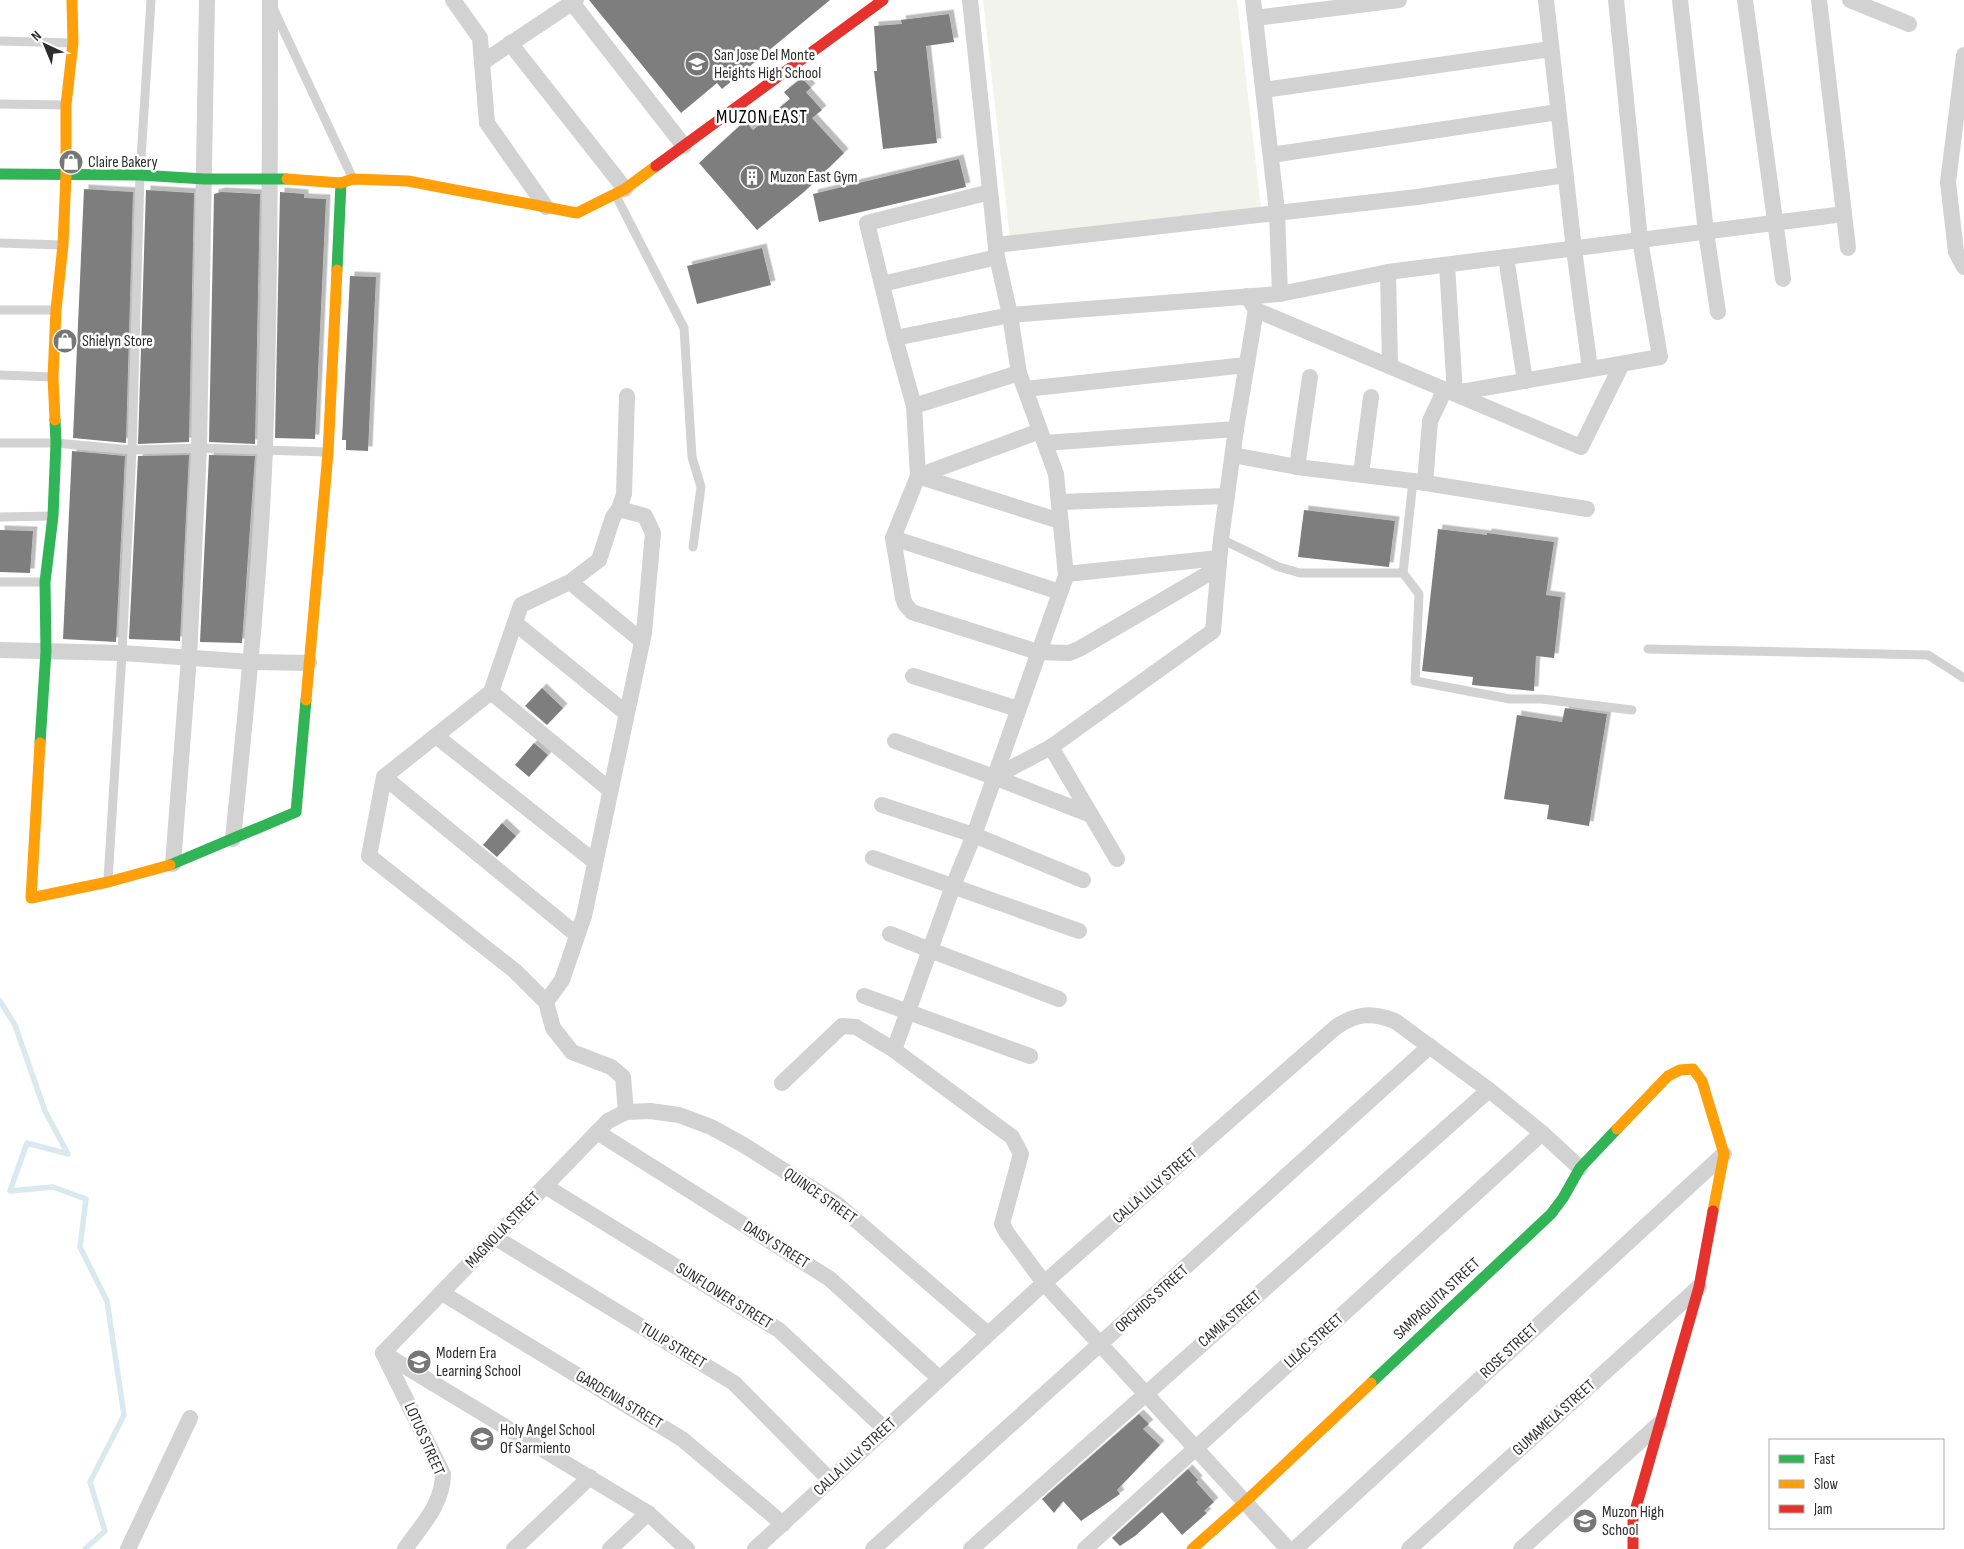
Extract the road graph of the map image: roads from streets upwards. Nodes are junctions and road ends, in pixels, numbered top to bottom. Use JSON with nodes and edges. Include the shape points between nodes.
{"nodes":[{"id":1,"x":72,"y":0,"type":"edge"},
{"id":2,"x":207,"y":0,"type":"edge"},
{"id":3,"x":453,"y":0,"type":"edge"},
{"id":4,"x":970,"y":0,"type":"edge"},
{"id":5,"x":1253,"y":0,"type":"edge"},
{"id":6,"x":1399,"y":0,"type":"edge"},
{"id":7,"x":1546,"y":0,"type":"edge"},
{"id":8,"x":1616,"y":0,"type":"edge"},
{"id":9,"x":1680,"y":0,"type":"edge"},
{"id":10,"x":1745,"y":0,"type":"edge"},
{"id":11,"x":1819,"y":0,"type":"edge"},
{"id":12,"x":1850,"y":0,"type":"edge"},
{"id":13,"x":269,"y":1,"type":"edge"},
{"id":14,"x":573,"y":1,"type":"edge"},
{"id":15,"x":875,"y":2,"type":"edge"},
{"id":16,"x":1255,"y":18,"type":"junction"},
{"id":17,"x":1909,"y":24,"type":"dead end"},
{"id":18,"x":510,"y":43,"type":"junction"},
{"id":19,"x":1551,"y":49,"type":"junction"},
{"id":20,"x":1964,"y":56,"type":"edge"},
{"id":21,"x":483,"y":62,"type":"junction"},
{"id":22,"x":1264,"y":90,"type":"junction"},
{"id":23,"x":1558,"y":112,"type":"junction"},
{"id":24,"x":1960,"y":122,"type":"edge"},
{"id":25,"x":684,"y":146,"type":"junction"},
{"id":26,"x":1271,"y":154,"type":"junction"},
{"id":27,"x":0,"y":174,"type":"edge"},
{"id":28,"x":66,"y":174,"type":"junction"},
{"id":29,"x":1566,"y":175,"type":"junction"},
{"id":30,"x":270,"y":178,"type":"junction"},
{"id":31,"x":204,"y":179,"type":"junction"},
{"id":32,"x":341,"y":183,"type":"junction"},
{"id":33,"x":620,"y":191,"type":"junction"},
{"id":34,"x":990,"y":192,"type":"junction"},
{"id":35,"x":546,"y":207,"type":"junction"},
{"id":36,"x":1277,"y":212,"type":"junction"},
{"id":37,"x":1844,"y":214,"type":"junction"},
{"id":38,"x":1776,"y":223,"type":"junction"},
{"id":39,"x":1706,"y":232,"type":"junction"},
{"id":40,"x":1640,"y":240,"type":"junction"},
{"id":41,"x":1848,"y":248,"type":"dead end"},
{"id":42,"x":1574,"y":249,"type":"junction"},
{"id":43,"x":996,"y":251,"type":"junction"},
{"id":44,"x":1506,"y":257,"type":"junction"},
{"id":45,"x":1447,"y":265,"type":"junction"},
{"id":46,"x":1964,"y":267,"type":"edge"},
{"id":47,"x":1388,"y":272,"type":"junction"},
{"id":48,"x":1783,"y":279,"type":"dead end"},
{"id":49,"x":882,"y":284,"type":"junction"},
{"id":50,"x":1280,"y":294,"type":"junction"},
{"id":51,"x":1247,"y":296,"type":"junction"},
{"id":52,"x":1256,"y":310,"type":"junction"},
{"id":53,"x":1718,"y":312,"type":"dead end"},
{"id":54,"x":1010,"y":315,"type":"junction"},
{"id":55,"x":895,"y":338,"type":"junction"},
{"id":56,"x":1622,"y":364,"type":"junction"},
{"id":57,"x":1246,"y":365,"type":"junction"},
{"id":58,"x":1390,"y":366,"type":"junction"},
{"id":59,"x":1590,"y":369,"type":"junction"},
{"id":60,"x":1019,"y":373,"type":"junction"},
{"id":61,"x":1310,"y":377,"type":"dead end"},
{"id":62,"x":1525,"y":381,"type":"junction"},
{"id":63,"x":1025,"y":389,"type":"junction"},
{"id":64,"x":1450,"y":391,"type":"junction"},
{"id":65,"x":627,"y":396,"type":"dead end"},
{"id":66,"x":1371,"y":397,"type":"dead end"},
{"id":67,"x":914,"y":406,"type":"junction"},
{"id":68,"x":1236,"y":429,"type":"junction"},
{"id":69,"x":1043,"y":437,"type":"junction"},
{"id":70,"x":1233,"y":455,"type":"junction"},
{"id":71,"x":1298,"y":467,"type":"junction"},
{"id":72,"x":1361,"y":474,"type":"junction"},
{"id":73,"x":918,"y":476,"type":"junction"},
{"id":74,"x":1419,"y":482,"type":"junction"},
{"id":75,"x":1227,"y":496,"type":"junction"},
{"id":76,"x":1059,"y":502,"type":"junction"},
{"id":77,"x":619,"y":509,"type":"junction"},
{"id":78,"x":1587,"y":509,"type":"dead end"},
{"id":79,"x":1060,"y":520,"type":"junction"},
{"id":80,"x":893,"y":538,"type":"junction"},
{"id":81,"x":1219,"y":563,"type":"junction"},
{"id":82,"x":1066,"y":574,"type":"junction"},
{"id":83,"x":570,"y":582,"type":"junction"},
{"id":84,"x":1060,"y":592,"type":"junction"},
{"id":85,"x":515,"y":623,"type":"junction"},
{"id":86,"x":642,"y":641,"type":"junction"},
{"id":87,"x":0,"y":650,"type":"edge"},
{"id":88,"x":46,"y":651,"type":"junction"},
{"id":89,"x":1038,"y":652,"type":"junction"},
{"id":90,"x":189,"y":657,"type":"junction"},
{"id":91,"x":251,"y":662,"type":"junction"},
{"id":92,"x":310,"y":663,"type":"junction"},
{"id":93,"x":913,"y":676,"type":"dead end"},
{"id":94,"x":491,"y":692,"type":"junction"},
{"id":95,"x":1018,"y":709,"type":"junction"},
{"id":96,"x":626,"y":714,"type":"junction"},
{"id":97,"x":436,"y":736,"type":"junction"},
{"id":98,"x":895,"y":741,"type":"dead end"},
{"id":99,"x":1051,"y":747,"type":"junction"},
{"id":100,"x":384,"y":777,"type":"junction"},
{"id":101,"x":994,"y":777,"type":"junction"},
{"id":102,"x":610,"y":790,"type":"junction"},
{"id":103,"x":882,"y":804,"type":"dead end"},
{"id":104,"x":1091,"y":815,"type":"junction"},
{"id":105,"x":974,"y":835,"type":"junction"},
{"id":106,"x":233,"y":839,"type":"junction"},
{"id":107,"x":873,"y":858,"type":"dead end"},
{"id":108,"x":1117,"y":858,"type":"dead end"},
{"id":109,"x":595,"y":862,"type":"junction"},
{"id":110,"x":173,"y":864,"type":"junction"},
{"id":111,"x":1083,"y":880,"type":"dead end"},
{"id":112,"x":953,"y":886,"type":"junction"},
{"id":113,"x":1079,"y":931,"type":"dead end"},
{"id":114,"x":890,"y":934,"type":"dead end"},
{"id":115,"x":577,"y":935,"type":"junction"},
{"id":116,"x":930,"y":950,"type":"junction"},
{"id":117,"x":864,"y":996,"type":"dead end"},
{"id":118,"x":1059,"y":999,"type":"dead end"},
{"id":119,"x":546,"y":1002,"type":"junction"},
{"id":120,"x":908,"y":1011,"type":"junction"},
{"id":121,"x":1430,"y":1046,"type":"junction"},
{"id":122,"x":894,"y":1050,"type":"junction"},
{"id":123,"x":1030,"y":1056,"type":"dead end"},
{"id":124,"x":782,"y":1083,"type":"dead end"},
{"id":125,"x":1489,"y":1090,"type":"junction"},
{"id":126,"x":626,"y":1112,"type":"junction"},
{"id":127,"x":597,"y":1132,"type":"junction"},
{"id":128,"x":1542,"y":1133,"type":"junction"},
{"id":129,"x":1724,"y":1154,"type":"junction"},
{"id":130,"x":1580,"y":1168,"type":"junction"},
{"id":131,"x":545,"y":1186,"type":"junction"},
{"id":132,"x":496,"y":1238,"type":"junction"},
{"id":133,"x":1044,"y":1283,"type":"junction"},
{"id":134,"x":1699,"y":1286,"type":"junction"},
{"id":135,"x":442,"y":1293,"type":"junction"},
{"id":136,"x":988,"y":1334,"type":"junction"},
{"id":137,"x":1101,"y":1345,"type":"junction"},
{"id":138,"x":383,"y":1353,"type":"junction"},
{"id":139,"x":939,"y":1378,"type":"junction"},
{"id":140,"x":1145,"y":1394,"type":"junction"},
{"id":141,"x":190,"y":1418,"type":"dead end"},
{"id":142,"x":1660,"y":1422,"type":"junction"},
{"id":143,"x":885,"y":1429,"type":"junction"},
{"id":144,"x":1196,"y":1449,"type":"junction"},
{"id":145,"x":590,"y":1476,"type":"junction"},
{"id":146,"x":830,"y":1480,"type":"junction"},
{"id":147,"x":1244,"y":1502,"type":"junction"},
{"id":148,"x":648,"y":1513,"type":"junction"},
{"id":149,"x":783,"y":1524,"type":"junction"},
{"id":150,"x":128,"y":1549,"type":"edge"},
{"id":151,"x":405,"y":1549,"type":"edge"},
{"id":152,"x":514,"y":1549,"type":"edge"},
{"id":153,"x":610,"y":1549,"type":"edge"},
{"id":154,"x":687,"y":1549,"type":"edge"},
{"id":155,"x":755,"y":1549,"type":"edge"},
{"id":156,"x":873,"y":1549,"type":"edge"},
{"id":157,"x":971,"y":1549,"type":"edge"},
{"id":158,"x":1085,"y":1549,"type":"edge"},
{"id":159,"x":1192,"y":1549,"type":"edge"},
{"id":160,"x":1288,"y":1549,"type":"edge"},
{"id":161,"x":1295,"y":1549,"type":"edge"},
{"id":162,"x":1409,"y":1549,"type":"edge"},
{"id":163,"x":1521,"y":1549,"type":"edge"},
{"id":164,"x":1633,"y":1549,"type":"edge"}],
"edges":[{"from":1,"to":28,"type":"street"},
{"from":2,"to":31,"type":"street"},
{"from":3,"to":21,"type":"street","via":[[480,38]]},
{"from":4,"to":34,"type":"street"},
{"from":5,"to":16,"type":"street"},
{"from":6,"to":16,"type":"street"},
{"from":7,"to":19,"type":"street"},
{"from":8,"to":40,"type":"street"},
{"from":9,"to":39,"type":"street"},
{"from":10,"to":38,"type":"street"},
{"from":11,"to":37,"type":"street"},
{"from":12,"to":17,"type":"street"},
{"from":13,"to":30,"type":"street"},
{"from":14,"to":18,"type":"street"},
{"from":14,"to":25,"type":"street"},
{"from":15,"to":25,"type":"street"},
{"from":16,"to":22,"type":"street"},
{"from":18,"to":21,"type":"street"},
{"from":18,"to":33,"type":"street"},
{"from":19,"to":22,"type":"street"},
{"from":19,"to":23,"type":"street"},
{"from":20,"to":24,"type":"street"},
{"from":21,"to":35,"type":"street","via":[[487,123]]},
{"from":22,"to":26,"type":"street"},
{"from":23,"to":26,"type":"street"},
{"from":23,"to":29,"type":"street"},
{"from":24,"to":46,"type":"street","via":[[1948,182],[1956,252]]},
{"from":25,"to":33,"type":"street"},
{"from":26,"to":36,"type":"street"},
{"from":27,"to":28,"type":"street"},
{"from":28,"to":31,"type":"street"},
{"from":28,"to":88,"type":"street","via":[[53,377],[56,443],[53,516],[45,582]]},
{"from":29,"to":36,"type":"street","via":[[1417,197]]},
{"from":29,"to":42,"type":"street"},
{"from":30,"to":31,"type":"street"},
{"from":30,"to":32,"type":"street"},
{"from":30,"to":91,"type":"street","via":[[265,450]]},
{"from":31,"to":90,"type":"street","via":[[199,448]]},
{"from":32,"to":35,"type":"street","via":[[353,179],[408,181]]},
{"from":32,"to":92,"type":"street","via":[[328,452]]},
{"from":33,"to":35,"type":"street","via":[[577,213]]},
{"from":34,"to":43,"type":"street"},
{"from":34,"to":49,"type":"street","via":[[867,223]]},
{"from":36,"to":43,"type":"street"},
{"from":36,"to":50,"type":"street"},
{"from":37,"to":38,"type":"street"},
{"from":37,"to":41,"type":"street"},
{"from":38,"to":39,"type":"street"},
{"from":38,"to":48,"type":"street"},
{"from":39,"to":40,"type":"street"},
{"from":39,"to":53,"type":"street"},
{"from":40,"to":42,"type":"street"},
{"from":40,"to":56,"type":"street","via":[[1660,357]]},
{"from":42,"to":44,"type":"street"},
{"from":42,"to":59,"type":"street"},
{"from":43,"to":49,"type":"street"},
{"from":43,"to":54,"type":"street"},
{"from":44,"to":45,"type":"street"},
{"from":44,"to":62,"type":"street"},
{"from":45,"to":47,"type":"street"},
{"from":45,"to":64,"type":"street"},
{"from":47,"to":50,"type":"street"},
{"from":47,"to":58,"type":"street"},
{"from":49,"to":55,"type":"street"},
{"from":50,"to":51,"type":"street"},
{"from":51,"to":52,"type":"street"},
{"from":51,"to":54,"type":"street"},
{"from":52,"to":57,"type":"street"},
{"from":52,"to":58,"type":"street"},
{"from":54,"to":55,"type":"street"},
{"from":54,"to":60,"type":"street"},
{"from":55,"to":67,"type":"street"},
{"from":56,"to":59,"type":"street"},
{"from":56,"to":64,"type":"street","via":[[1581,447]]},
{"from":57,"to":63,"type":"street"},
{"from":57,"to":68,"type":"street"},
{"from":58,"to":64,"type":"street"},
{"from":59,"to":62,"type":"street"},
{"from":60,"to":63,"type":"street"},
{"from":60,"to":67,"type":"street"},
{"from":61,"to":71,"type":"street"},
{"from":62,"to":64,"type":"street"},
{"from":63,"to":69,"type":"street"},
{"from":64,"to":74,"type":"street","via":[[1430,421]]},
{"from":65,"to":77,"type":"street","via":[[624,494]]},
{"from":66,"to":72,"type":"street"},
{"from":67,"to":73,"type":"street"},
{"from":68,"to":69,"type":"street"},
{"from":68,"to":70,"type":"street"},
{"from":69,"to":73,"type":"street"},
{"from":69,"to":76,"type":"street","via":[[1056,474]]},
{"from":70,"to":71,"type":"street"},
{"from":70,"to":75,"type":"street"},
{"from":71,"to":72,"type":"street"},
{"from":72,"to":74,"type":"street"},
{"from":73,"to":79,"type":"street"},
{"from":73,"to":80,"type":"street"},
{"from":74,"to":78,"type":"street"},
{"from":75,"to":76,"type":"street"},
{"from":75,"to":81,"type":"street"},
{"from":76,"to":79,"type":"street"},
{"from":77,"to":83,"type":"street","via":[[613,517],[600,560]]},
{"from":77,"to":86,"type":"street","via":[[645,516],[653,533]]},
{"from":79,"to":82,"type":"street"},
{"from":80,"to":84,"type":"street"},
{"from":80,"to":89,"type":"street","via":[[903,598],[912,612]]},
{"from":81,"to":82,"type":"street"},
{"from":81,"to":89,"type":"street","via":[[1079,649],[1069,653]]},
{"from":81,"to":99,"type":"street","via":[[1213,632]]},
{"from":82,"to":84,"type":"street"},
{"from":83,"to":85,"type":"street","via":[[522,605]]},
{"from":83,"to":86,"type":"street"},
{"from":84,"to":89,"type":"street"},
{"from":85,"to":94,"type":"street"},
{"from":85,"to":96,"type":"street"},
{"from":86,"to":96,"type":"street"},
{"from":87,"to":88,"type":"street"},
{"from":88,"to":90,"type":"street"},
{"from":88,"to":110,"type":"street","via":[[32,898]]},
{"from":89,"to":95,"type":"street"},
{"from":90,"to":91,"type":"street"},
{"from":90,"to":110,"type":"street"},
{"from":91,"to":92,"type":"street"},
{"from":91,"to":106,"type":"street"},
{"from":92,"to":106,"type":"street","via":[[296,812]]},
{"from":93,"to":95,"type":"street"},
{"from":94,"to":97,"type":"street"},
{"from":94,"to":102,"type":"street"},
{"from":95,"to":101,"type":"street"},
{"from":96,"to":102,"type":"street"},
{"from":97,"to":100,"type":"street"},
{"from":97,"to":109,"type":"street"},
{"from":98,"to":101,"type":"street"},
{"from":99,"to":101,"type":"street"},
{"from":99,"to":104,"type":"street"},
{"from":100,"to":115,"type":"street"},
{"from":100,"to":119,"type":"street","via":[[369,856],[515,972]]},
{"from":101,"to":104,"type":"street"},
{"from":101,"to":105,"type":"street"},
{"from":102,"to":109,"type":"street"},
{"from":103,"to":105,"type":"street"},
{"from":104,"to":108,"type":"street"},
{"from":105,"to":111,"type":"street"},
{"from":105,"to":112,"type":"street"},
{"from":106,"to":110,"type":"street"},
{"from":107,"to":112,"type":"street"},
{"from":109,"to":115,"type":"street"},
{"from":112,"to":113,"type":"street"},
{"from":112,"to":116,"type":"street"},
{"from":114,"to":116,"type":"street"},
{"from":115,"to":119,"type":"street","via":[[562,980]]},
{"from":116,"to":118,"type":"street"},
{"from":116,"to":120,"type":"street"},
{"from":117,"to":120,"type":"street"},
{"from":119,"to":126,"type":"street","via":[[553,1028],[572,1052],[611,1067],[623,1078]]},
{"from":120,"to":122,"type":"street"},
{"from":120,"to":123,"type":"street"},
{"from":121,"to":125,"type":"street","name":"CALLA LILLY STREET"},
{"from":121,"to":133,"type":"street","name":"CALLA LILLY STREET","via":[[1396,1021],[1365,1015],[1350,1018]]},
{"from":121,"to":137,"type":"street","name":"ORCHIDS STREET"},
{"from":122,"to":124,"type":"street","via":[[856,1027],[842,1026]]},
{"from":122,"to":133,"type":"street","via":[[1012,1137],[1021,1154],[1002,1224]]},
{"from":125,"to":128,"type":"street","name":"CALLA LILLY STREET"},
{"from":125,"to":140,"type":"street","name":"CAMIA STREET"},
{"from":126,"to":127,"type":"street","name":"MAGNOLIA STREET","via":[[608,1121]]},
{"from":126,"to":136,"type":"street","name":"QUINCE STREET","via":[[678,1115],[742,1144],[837,1204]]},
{"from":127,"to":131,"type":"street","name":"MAGNOLIA STREET"},
{"from":127,"to":139,"type":"street","name":"DAISY STREET","via":[[830,1279]]},
{"from":128,"to":130,"type":"street","name":"CALLA LILLY STREET"},
{"from":128,"to":144,"type":"street","name":"LILAC STREET"},
{"from":129,"to":130,"type":"street","name":"SAMPAGUITA STREET","via":[[1702,1081],[1693,1069],[1684,1068],[1668,1076]]},
{"from":129,"to":134,"type":"street"},
{"from":129,"to":161,"type":"street","name":"ROSE STREET"},
{"from":130,"to":147,"type":"street","name":"SAMPAGUITA STREET","via":[[1551,1214]]},
{"from":131,"to":132,"type":"street","name":"MAGNOLIA STREET"},
{"from":131,"to":143,"type":"street","name":"SUNFLOWER STREET","via":[[779,1330]]},
{"from":132,"to":135,"type":"street","name":"MAGNOLIA STREET"},
{"from":132,"to":146,"type":"street","name":"TULIP STREET","via":[[734,1383]]},
{"from":133,"to":136,"type":"street","name":"CALLA LILLY STREET"},
{"from":133,"to":137,"type":"street"},
{"from":134,"to":142,"type":"street"},
{"from":134,"to":162,"type":"street","name":"GUMAMELA STREET"},
{"from":135,"to":138,"type":"street","name":"MAGNOLIA STREET"},
{"from":135,"to":149,"type":"street","name":"GARDENIA STREET","via":[[682,1439]]},
{"from":136,"to":139,"type":"street","name":"CALLA LILLY STREET"},
{"from":137,"to":140,"type":"street"},
{"from":137,"to":156,"type":"street","name":"ORCHIDS STREET"},
{"from":138,"to":145,"type":"street"},
{"from":138,"to":151,"type":"street","name":"LOTUS STREET","via":[[442,1474],[439,1500]]},
{"from":139,"to":143,"type":"street","name":"CALLA LILLY STREET"},
{"from":140,"to":144,"type":"street"},
{"from":140,"to":157,"type":"street","name":"CAMIA STREET"},
{"from":141,"to":150,"type":"street"},
{"from":142,"to":163,"type":"street"},
{"from":142,"to":164,"type":"street","via":[[1633,1518]]},
{"from":143,"to":146,"type":"street","name":"CALLA LILLY STREET"},
{"from":144,"to":147,"type":"street"},
{"from":144,"to":158,"type":"street","name":"LILAC STREET"},
{"from":145,"to":148,"type":"street"},
{"from":145,"to":152,"type":"street"},
{"from":146,"to":149,"type":"street","name":"CALLA LILLY STREET"},
{"from":147,"to":159,"type":"street","name":"SAMPAGUITA STREET"},
{"from":147,"to":160,"type":"street"},
{"from":148,"to":153,"type":"street"},
{"from":148,"to":154,"type":"street"},
{"from":149,"to":155,"type":"street","name":"CALLA LILLY STREET"}]}
